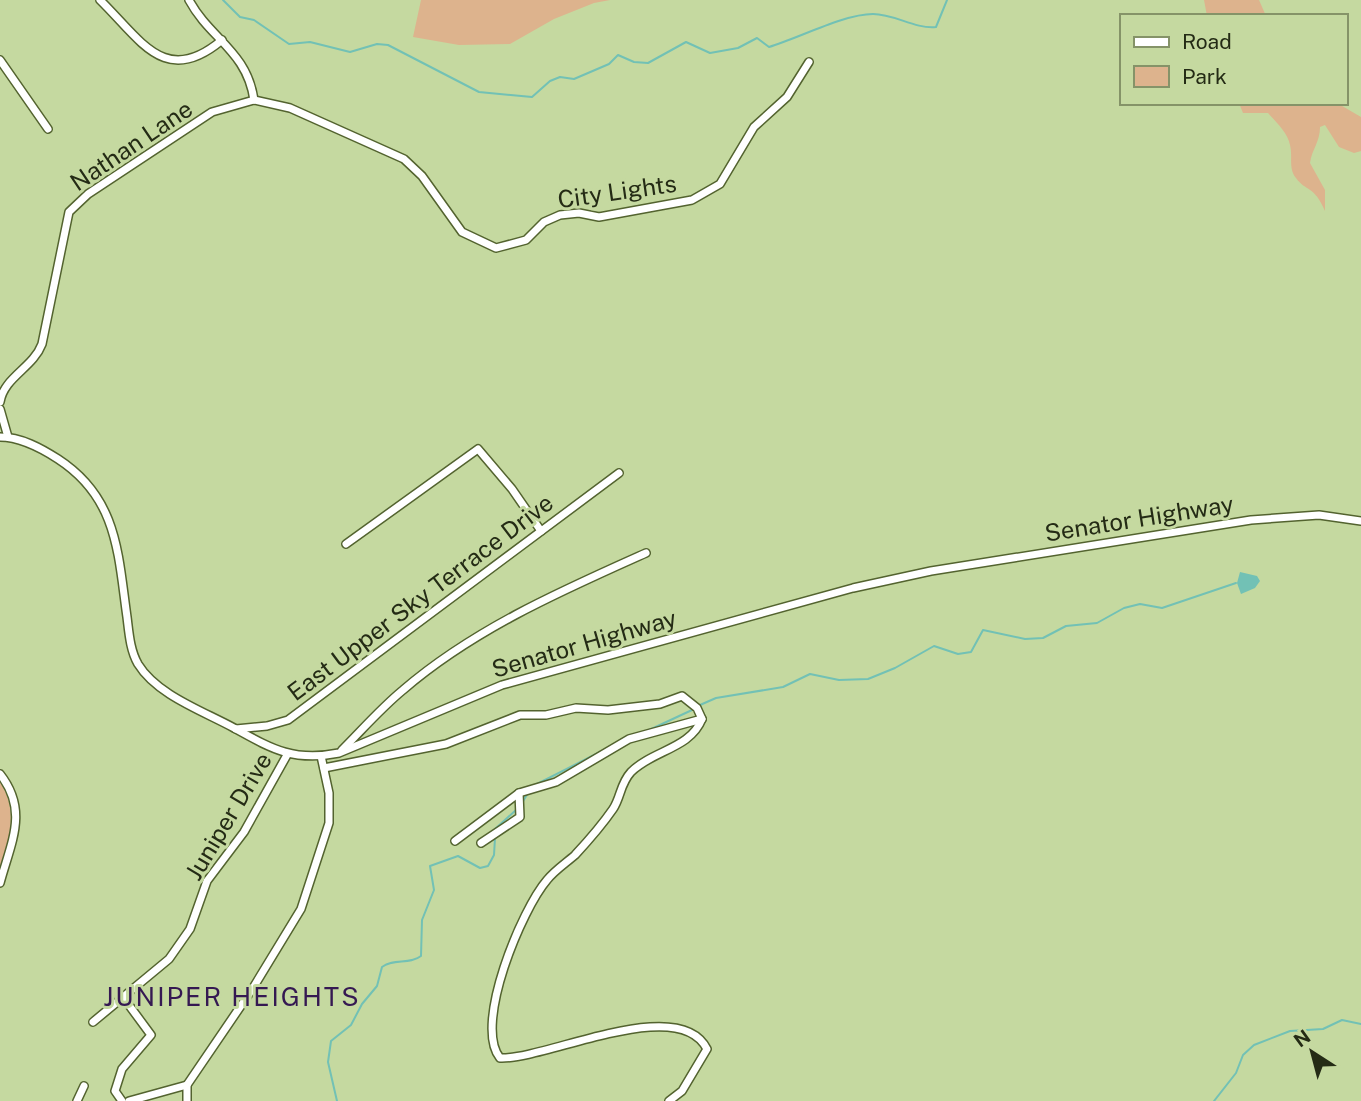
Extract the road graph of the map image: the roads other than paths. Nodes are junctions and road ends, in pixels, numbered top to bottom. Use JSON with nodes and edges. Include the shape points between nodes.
{"nodes":[{"id":1,"x":100,"y":0,"type":"edge"},
{"id":2,"x":189,"y":0,"type":"edge"},
{"id":3,"x":222,"y":40,"type":"junction"},
{"id":4,"x":0,"y":60,"type":"edge"},
{"id":5,"x":809,"y":62,"type":"dead end"},
{"id":6,"x":254,"y":100,"type":"junction"},
{"id":7,"x":48,"y":130,"type":"dead end"},
{"id":8,"x":0,"y":402,"type":"edge"},
{"id":9,"x":0,"y":409,"type":"edge"},
{"id":10,"x":4,"y":437,"type":"edge"},
{"id":11,"x":619,"y":473,"type":"dead end"},
{"id":12,"x":1361,"y":521,"type":"edge"},
{"id":13,"x":541,"y":531,"type":"junction"},
{"id":14,"x":346,"y":544,"type":"dead end"},
{"id":15,"x":646,"y":554,"type":"dead end"},
{"id":16,"x":702,"y":719,"type":"junction"},
{"id":17,"x":235,"y":729,"type":"junction"},
{"id":18,"x":339,"y":753,"type":"junction"},
{"id":19,"x":287,"y":755,"type":"junction"},
{"id":20,"x":321,"y":756,"type":"junction"},
{"id":21,"x":324,"y":768,"type":"junction"},
{"id":22,"x":0,"y":775,"type":"edge"},
{"id":23,"x":519,"y":793,"type":"junction"},
{"id":24,"x":455,"y":841,"type":"dead end"},
{"id":25,"x":481,"y":843,"type":"dead end"},
{"id":26,"x":0,"y":883,"type":"edge"},
{"id":27,"x":123,"y":997,"type":"junction"},
{"id":28,"x":93,"y":1022,"type":"dead end"},
{"id":29,"x":187,"y":1085,"type":"junction"},
{"id":30,"x":84,"y":1086,"type":"dead end"},
{"id":31,"x":77,"y":1101,"type":"edge"},
{"id":32,"x":122,"y":1101,"type":"edge"},
{"id":33,"x":130,"y":1101,"type":"edge"},
{"id":34,"x":187,"y":1101,"type":"edge"},
{"id":35,"x":669,"y":1101,"type":"edge"}],
"edges":[{"from":1,"to":3,"type":"street","via":[[167,60],[187,62]]},
{"from":2,"to":3,"type":"street"},
{"from":3,"to":6,"type":"street","via":[[247,71]]},
{"from":4,"to":7,"type":"street"},
{"from":5,"to":6,"type":"street","name":"City Lights","via":[[781,104],[754,127],[720,184],[706,194],[599,217],[560,215],[544,222],[526,240],[496,248],[462,232],[422,176],[404,159],[290,108]]},
{"from":6,"to":8,"type":"street","name":"Nathan Lane","via":[[212,113],[88,194],[69,212],[42,345],[38,355],[5,387]]},
{"from":9,"to":10,"type":"street"},
{"from":10,"to":17,"type":"street","name":"Senator Highway","via":[[44,450],[89,485],[106,509],[138,664],[161,687]]},
{"from":11,"to":13,"type":"street","name":"East Upper Sky Terrace Drive"},
{"from":12,"to":18,"type":"street","name":"Senator Highway","via":[[1319,515],[1251,520],[931,571],[853,588],[502,685]]},
{"from":13,"to":14,"type":"street","via":[[478,449]]},
{"from":13,"to":17,"type":"street","name":"East Upper Sky Terrace Drive","via":[[288,720]]},
{"from":15,"to":18,"type":"street","via":[[557,593],[473,639],[403,690]]},
{"from":16,"to":21,"type":"street","via":[[682,696],[660,704],[520,715],[446,744]]},
{"from":16,"to":23,"type":"street","via":[[629,739],[556,782]]},
{"from":16,"to":35,"type":"street","via":[[687,740],[632,771],[621,785],[615,807],[576,854],[546,880],[494,995],[491,1023],[491,1042],[500,1058],[511,1059],[559,1044],[657,1025],[681,1030],[702,1040],[707,1049],[682,1091]]},
{"from":17,"to":19,"type":"street","name":"Senator Highway"},
{"from":18,"to":20,"type":"street","name":"Senator Highway"},
{"from":19,"to":20,"type":"street","name":"Senator Highway"},
{"from":19,"to":27,"type":"street","name":"Juniper Drive","via":[[244,832],[207,881],[190,929],[169,959]]},
{"from":20,"to":21,"type":"street"},
{"from":21,"to":29,"type":"street","via":[[329,823],[301,909]]},
{"from":22,"to":26,"type":"street","via":[[15,795],[18,818]]},
{"from":23,"to":24,"type":"street"},
{"from":23,"to":25,"type":"street","via":[[520,817]]},
{"from":27,"to":28,"type":"street","name":"Juniper Drive"},
{"from":27,"to":32,"type":"street","via":[[150,1035],[122,1069],[115,1091]]},
{"from":29,"to":33,"type":"street"},
{"from":29,"to":34,"type":"street"},
{"from":30,"to":31,"type":"street"}]}
